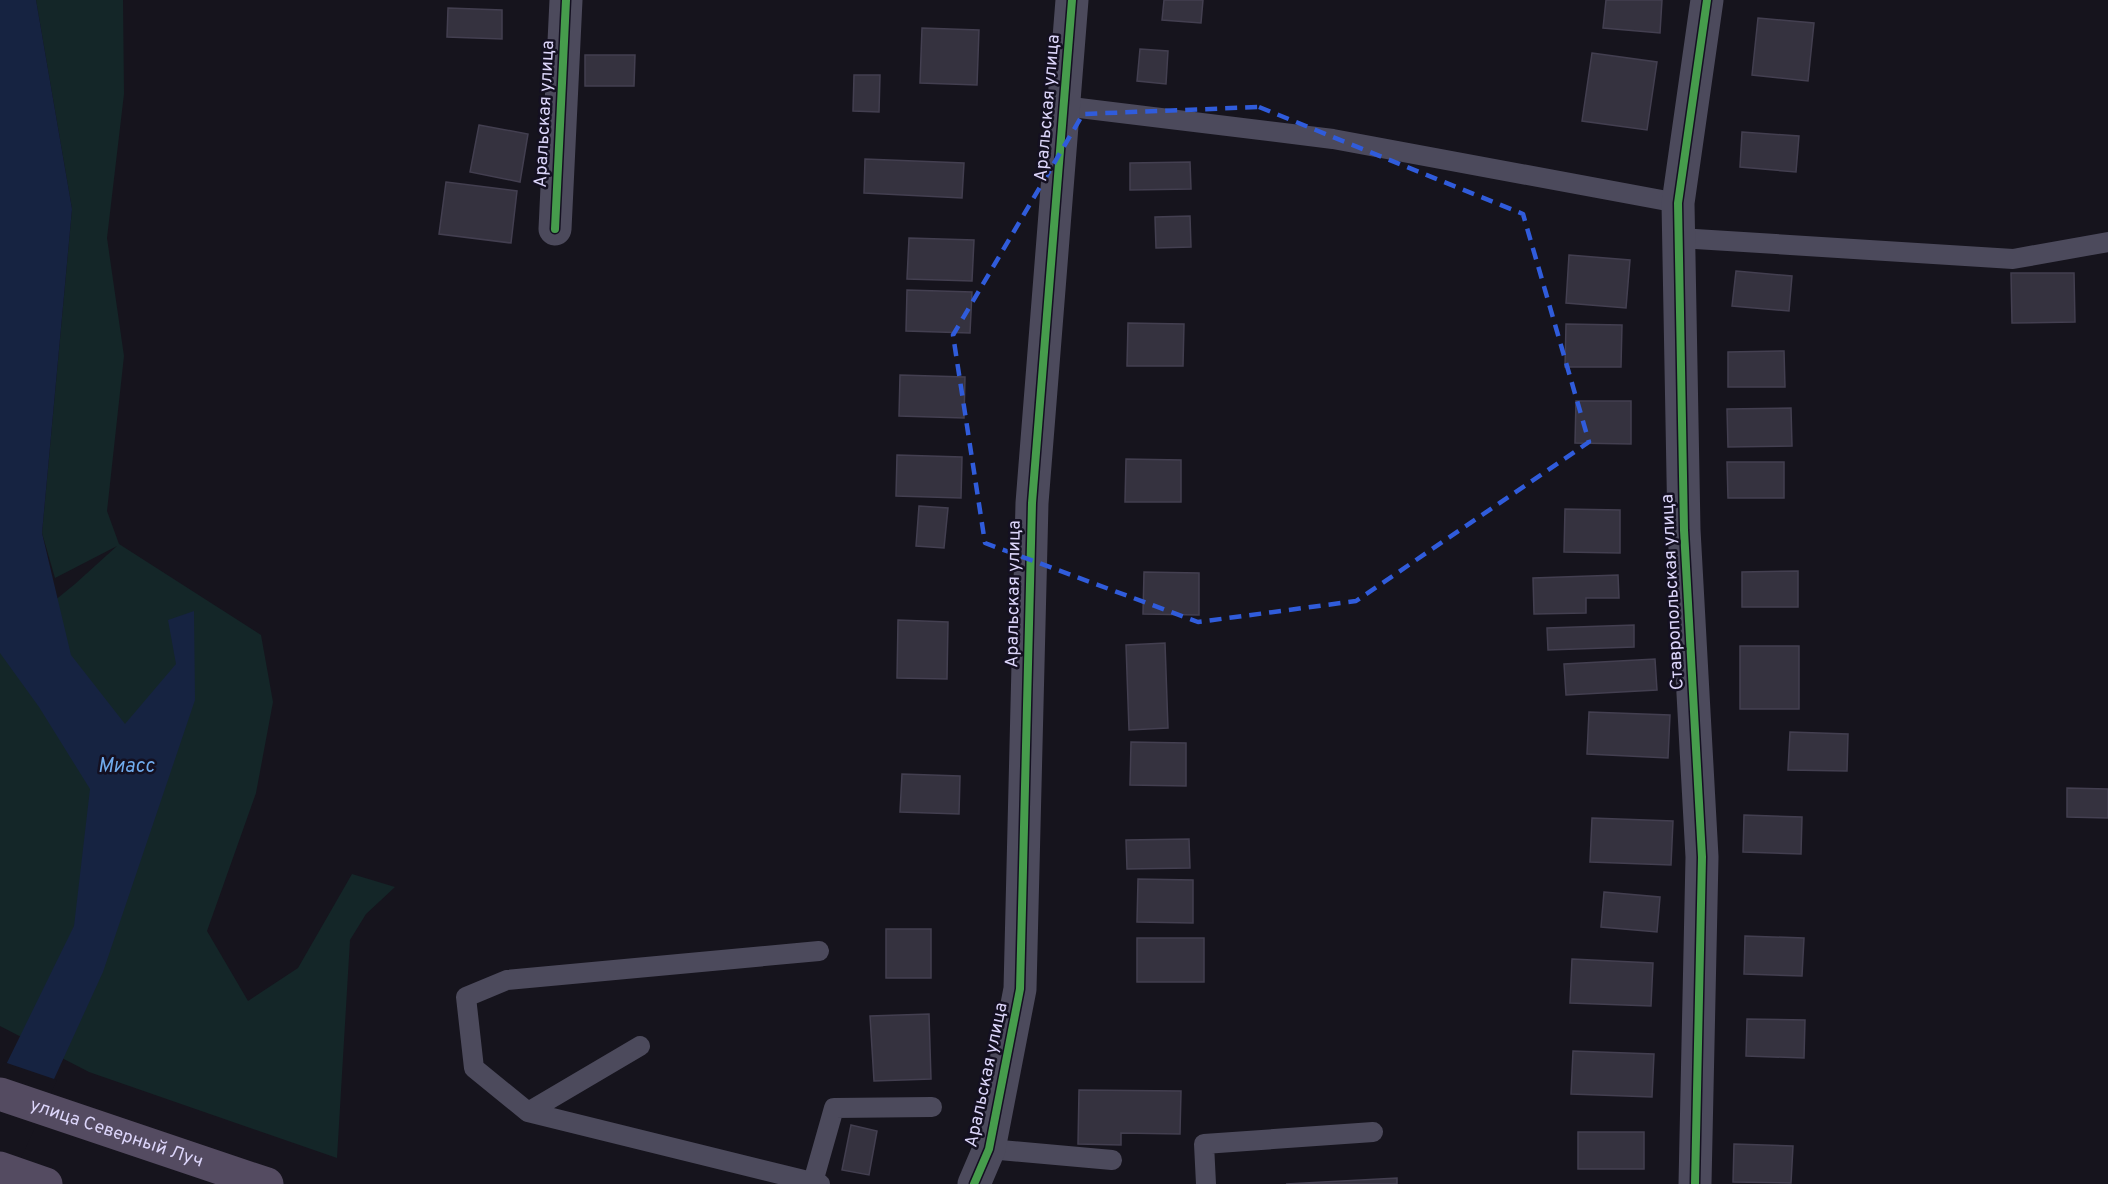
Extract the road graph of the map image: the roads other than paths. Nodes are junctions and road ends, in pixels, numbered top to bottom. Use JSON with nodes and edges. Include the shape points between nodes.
{"nodes":[{"id":1,"x":566,"y":0,"type":"edge"},
{"id":2,"x":1072,"y":0,"type":"edge"},
{"id":3,"x":1707,"y":0,"type":"edge"},
{"id":4,"x":1063,"y":106,"type":"junction"},
{"id":5,"x":1678,"y":203,"type":"junction"},
{"id":6,"x":555,"y":229,"type":"dead end"},
{"id":7,"x":1679,"y":238,"type":"junction"},
{"id":8,"x":2108,"y":242,"type":"edge"},
{"id":9,"x":819,"y":951,"type":"dead end"},
{"id":10,"x":640,"y":1046,"type":"dead end"},
{"id":11,"x":0,"y":1094,"type":"edge"},
{"id":12,"x":932,"y":1107,"type":"dead end"},
{"id":13,"x":528,"y":1112,"type":"junction"},
{"id":14,"x":1372,"y":1132,"type":"dead end"},
{"id":15,"x":989,"y":1149,"type":"junction"},
{"id":16,"x":1112,"y":1160,"type":"dead end"},
{"id":17,"x":0,"y":1168,"type":"edge"},
{"id":18,"x":816,"y":1183,"type":"edge"},
{"id":19,"x":46,"y":1184,"type":"edge"},
{"id":20,"x":267,"y":1184,"type":"edge"},
{"id":21,"x":974,"y":1184,"type":"edge"},
{"id":22,"x":1206,"y":1184,"type":"edge"},
{"id":23,"x":1695,"y":1184,"type":"edge"}],
"edges":[{"from":1,"to":6,"type":"street","name":"Аральская улица"},
{"from":2,"to":4,"type":"street","name":"Аральская улица"},
{"from":3,"to":5,"type":"street","name":"Ставропольская улица"},
{"from":4,"to":5,"type":"lane","via":[[1333,139]]},
{"from":4,"to":15,"type":"street","name":"Аральская улица","via":[[1032,503],[1020,989]]},
{"from":5,"to":7,"type":"street","name":"Ставропольская улица"},
{"from":7,"to":8,"type":"lane","via":[[2013,259]]},
{"from":7,"to":23,"type":"street","name":"Ставропольская улица","via":[[1684,530],[1702,857]]},
{"from":9,"to":13,"type":"lane","via":[[507,980],[466,997],[474,1068]]},
{"from":10,"to":13,"type":"lane"},
{"from":11,"to":20,"type":"main road","name":"улица Северный Луч"},
{"from":12,"to":18,"type":"lane","via":[[834,1108]]},
{"from":13,"to":18,"type":"lane"},
{"from":14,"to":22,"type":"lane","via":[[1204,1144]]},
{"from":15,"to":16,"type":"lane"},
{"from":15,"to":21,"type":"street","name":"Аральская улица"},
{"from":17,"to":19,"type":"main road"}]}
